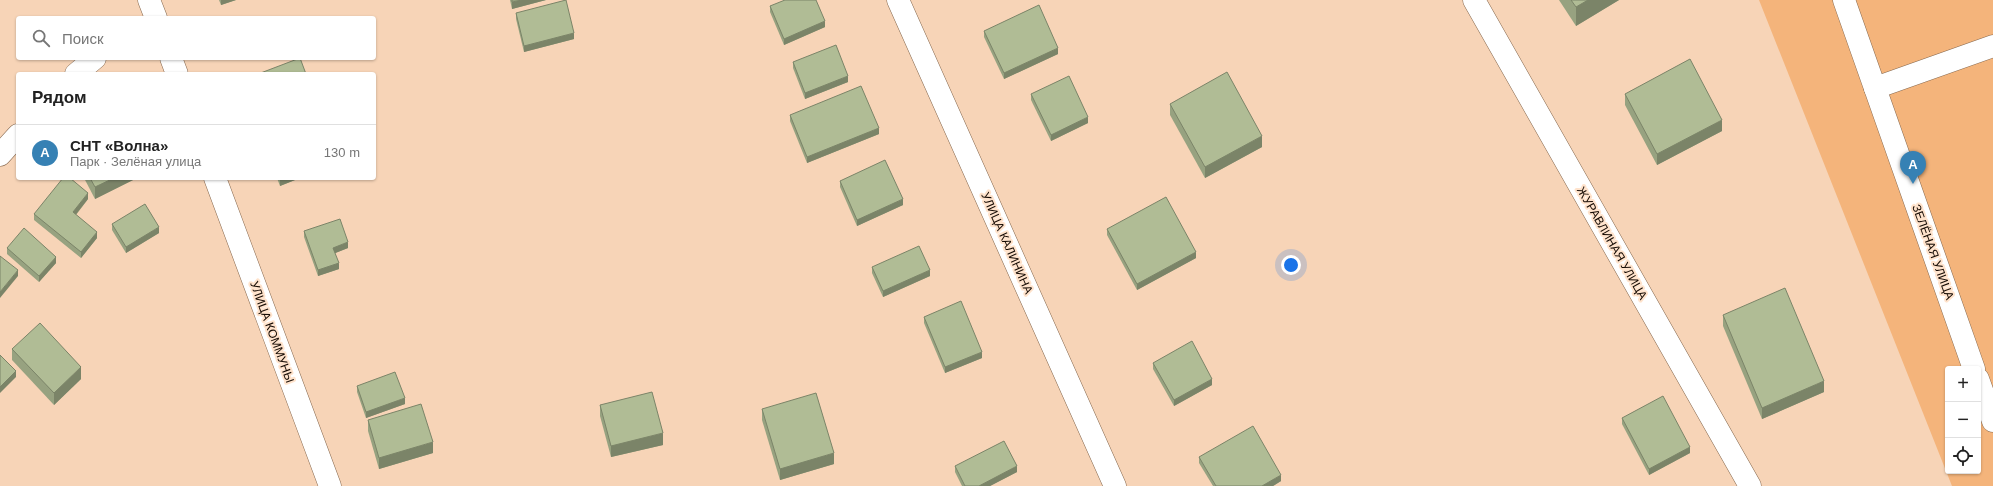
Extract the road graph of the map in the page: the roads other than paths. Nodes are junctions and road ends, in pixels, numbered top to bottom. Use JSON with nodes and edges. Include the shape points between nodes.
{"nodes":[{"id":1,"x":898,"y":0,"type":"edge"},
{"id":2,"x":1474,"y":0,"type":"edge"},
{"id":3,"x":1844,"y":0,"type":"edge"},
{"id":4,"x":1993,"y":46,"type":"edge"},
{"id":5,"x":93,"y":60,"type":"edge"},
{"id":6,"x":172,"y":60,"type":"edge"},
{"id":7,"x":78,"y":72,"type":"edge"},
{"id":8,"x":176,"y":72,"type":"edge"},
{"id":9,"x":1875,"y":88,"type":"junction"},
{"id":10,"x":16,"y":137,"type":"edge"},
{"id":11,"x":0,"y":155,"type":"edge"},
{"id":12,"x":216,"y":180,"type":"edge"},
{"id":13,"x":1973,"y":366,"type":"edge"},
{"id":14,"x":1981,"y":387,"type":"edge"},
{"id":15,"x":1993,"y":421,"type":"edge"},
{"id":16,"x":330,"y":486,"type":"edge"},
{"id":17,"x":1115,"y":486,"type":"edge"},
{"id":18,"x":1750,"y":486,"type":"edge"}],
"edges":[{"from":1,"to":17,"type":"street","name":"УЛИЦА КАЛИНИНА"},
{"from":2,"to":18,"type":"street","name":"ЖУРАВЛИНАЯ УЛИЦА"},
{"from":3,"to":9,"type":"street","name":"ЗЕЛЁНАЯ УЛИЦА"},
{"from":4,"to":9,"type":"street"},
{"from":5,"to":7,"type":"street"},
{"from":6,"to":8,"type":"street"},
{"from":9,"to":13,"type":"street","name":"ЗЕЛЁНАЯ УЛИЦА"},
{"from":10,"to":11,"type":"street"},
{"from":12,"to":16,"type":"street","name":"УЛИЦА КОММУНЫ"},
{"from":14,"to":15,"type":"street"}]}
